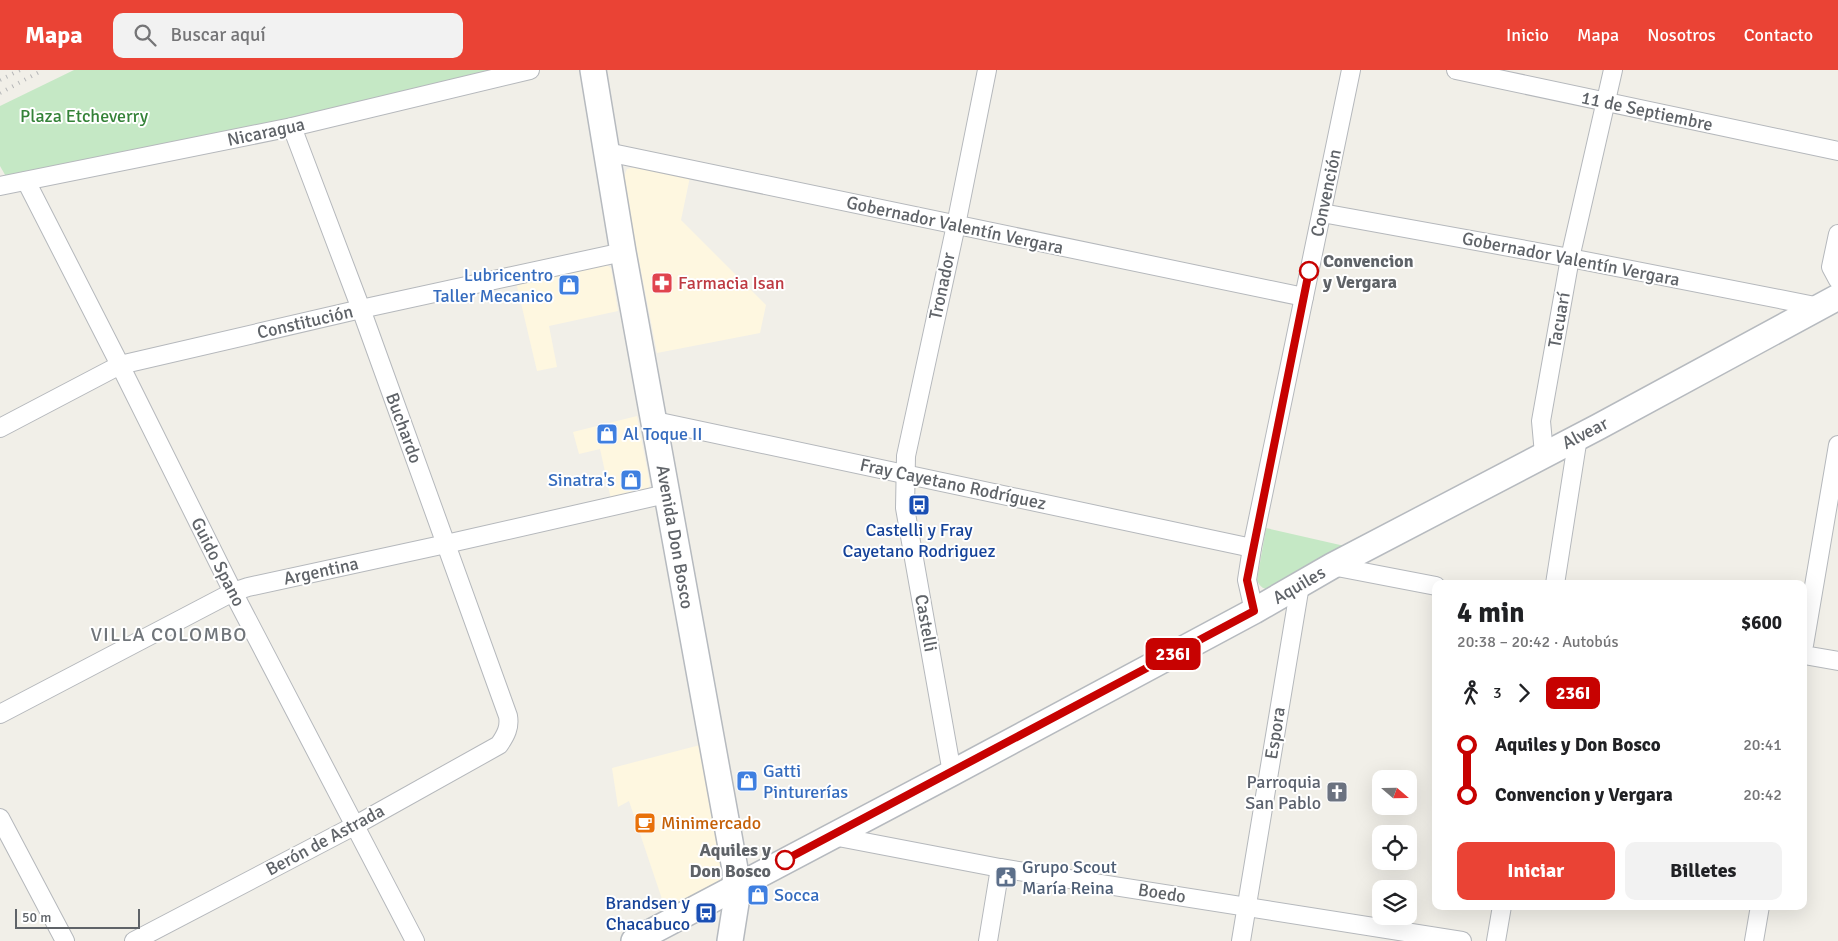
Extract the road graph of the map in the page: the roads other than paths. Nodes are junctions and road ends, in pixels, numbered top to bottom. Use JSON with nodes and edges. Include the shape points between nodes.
{"nodes":[{"id":1,"x":530,"y":70,"type":"edge"},
{"id":2,"x":593,"y":70,"type":"edge"},
{"id":3,"x":987,"y":70,"type":"edge"},
{"id":4,"x":1351,"y":70,"type":"edge"},
{"id":5,"x":1456,"y":70,"type":"edge"},
{"id":6,"x":1613,"y":70,"type":"edge"},
{"id":7,"x":1606,"y":102,"type":"junction"},
{"id":8,"x":292,"y":127,"type":"junction"},
{"id":9,"x":1838,"y":151,"type":"edge"},
{"id":10,"x":607,"y":152,"type":"junction"},
{"id":11,"x":26,"y":181,"type":"junction"},
{"id":12,"x":0,"y":186,"type":"edge"},
{"id":13,"x":1322,"y":213,"type":"junction"},
{"id":14,"x":956,"y":225,"type":"junction"},
{"id":15,"x":1838,"y":234,"type":"edge"},
{"id":16,"x":623,"y":252,"type":"junction"},
{"id":17,"x":1570,"y":258,"type":"junction"},
{"id":18,"x":1838,"y":280,"type":"edge"},
{"id":19,"x":1304,"y":297,"type":"junction"},
{"id":20,"x":1829,"y":302,"type":"edge"},
{"id":21,"x":361,"y":309,"type":"junction"},
{"id":22,"x":120,"y":365,"type":"junction"},
{"id":23,"x":655,"y":421,"type":"junction"},
{"id":24,"x":0,"y":428,"type":"edge"},
{"id":25,"x":1578,"y":437,"type":"junction"},
{"id":26,"x":1838,"y":445,"type":"edge"},
{"id":27,"x":1544,"y":454,"type":"junction"},
{"id":28,"x":905,"y":473,"type":"junction"},
{"id":29,"x":666,"y":494,"type":"junction"},
{"id":30,"x":446,"y":544,"type":"junction"},
{"id":31,"x":1252,"y":548,"type":"junction"},
{"id":32,"x":1332,"y":566,"type":"junction"},
{"id":33,"x":1556,"y":580,"type":"edge"},
{"id":34,"x":1300,"y":585,"type":"junction"},
{"id":35,"x":1432,"y":585,"type":"edge"},
{"id":36,"x":233,"y":592,"type":"junction"},
{"id":37,"x":1254,"y":611,"type":"junction"},
{"id":38,"x":1807,"y":627,"type":"edge"},
{"id":39,"x":1807,"y":656,"type":"edge"},
{"id":40,"x":1838,"y":661,"type":"edge"},
{"id":41,"x":0,"y":714,"type":"edge"},
{"id":42,"x":508,"y":730,"type":"joint"},
{"id":43,"x":952,"y":773,"type":"junction"},
{"id":44,"x":0,"y":818,"type":"edge"},
{"id":45,"x":354,"y":826,"type":"junction"},
{"id":46,"x":833,"y":836,"type":"junction"},
{"id":47,"x":1000,"y":868,"type":"junction"},
{"id":48,"x":737,"y":886,"type":"junction"},
{"id":49,"x":1246,"y":907,"type":"junction"},
{"id":50,"x":1501,"y":910,"type":"edge"},
{"id":51,"x":1759,"y":910,"type":"edge"},
{"id":52,"x":65,"y":941,"type":"edge"},
{"id":53,"x":134,"y":941,"type":"edge"},
{"id":54,"x":415,"y":941,"type":"edge"},
{"id":55,"x":634,"y":941,"type":"edge"},
{"id":56,"x":730,"y":941,"type":"edge"},
{"id":57,"x":988,"y":941,"type":"edge"},
{"id":58,"x":1241,"y":941,"type":"edge"},
{"id":59,"x":1462,"y":941,"type":"edge"},
{"id":60,"x":1496,"y":941,"type":"edge"},
{"id":61,"x":1754,"y":941,"type":"edge"}],
"edges":[{"from":1,"to":8,"type":"street","name":"Nicaragua"},
{"from":2,"to":10,"type":"street","name":"Avenida Don Bosco"},
{"from":3,"to":14,"type":"street","name":"Tronador"},
{"from":4,"to":13,"type":"street","name":"Convención"},
{"from":5,"to":7,"type":"street","name":"11 de Septiembre"},
{"from":6,"to":7,"type":"street","name":"Tacuarí"},
{"from":7,"to":9,"type":"street","name":"11 de Septiembre"},
{"from":7,"to":17,"type":"street","name":"Tacuarí"},
{"from":8,"to":11,"type":"street","name":"Nicaragua"},
{"from":8,"to":21,"type":"street","name":"Buchardo"},
{"from":10,"to":14,"type":"street","name":"Gobernador Valentín Vergara"},
{"from":10,"to":16,"type":"street","name":"Avenida Don Bosco"},
{"from":11,"to":12,"type":"street","name":"Nicaragua"},
{"from":11,"to":22,"type":"street","name":"Guido Spano"},
{"from":13,"to":17,"type":"street","name":"Gobernador Valentín Vergara"},
{"from":13,"to":19,"type":"street","name":"Convención"},
{"from":14,"to":19,"type":"street","name":"Gobernador Valentín Vergara"},
{"from":14,"to":28,"type":"street","name":"Tronador"},
{"from":15,"to":18,"type":"street","via":[[1831,267]]},
{"from":16,"to":21,"type":"street","name":"Constitución"},
{"from":16,"to":23,"type":"street","name":"Avenida Don Bosco"},
{"from":17,"to":20,"type":"street","name":"Gobernador Valentín Vergara"},
{"from":17,"to":27,"type":"street","name":"Tacuarí","via":[[1540,421]]},
{"from":19,"to":31,"type":"street","name":"Convención"},
{"from":20,"to":25,"type":"street","name":"Alvear"},
{"from":21,"to":22,"type":"street","name":"Constitución"},
{"from":21,"to":30,"type":"street","name":"Buchardo"},
{"from":22,"to":24,"type":"street","name":"Constitución"},
{"from":22,"to":36,"type":"street","name":"Guido Spano"},
{"from":23,"to":28,"type":"street","name":"Fray Cayetano Rodríguez"},
{"from":23,"to":29,"type":"street","name":"Avenida Don Bosco"},
{"from":25,"to":27,"type":"street","name":"Alvear"},
{"from":25,"to":33,"type":"street"},
{"from":26,"to":38,"type":"street"},
{"from":27,"to":32,"type":"street","name":"Alvear"},
{"from":28,"to":31,"type":"street","name":"Fray Cayetano Rodríguez"},
{"from":28,"to":43,"type":"street","name":"Castelli","via":[[905,508]]},
{"from":29,"to":30,"type":"street","name":"Argentina"},
{"from":29,"to":48,"type":"street","name":"Avenida Don Bosco"},
{"from":30,"to":36,"type":"street","name":"Argentina"},
{"from":30,"to":42,"type":"street","name":"Buchardo","via":[[508,716]]},
{"from":31,"to":37,"type":"street","name":"Convención","via":[[1247,580]]},
{"from":32,"to":34,"type":"street","name":"Aquiles"},
{"from":32,"to":35,"type":"street"},
{"from":34,"to":37,"type":"street","name":"Aquiles"},
{"from":34,"to":49,"type":"street","name":"Espora"},
{"from":36,"to":41,"type":"street","name":"Argentina"},
{"from":36,"to":45,"type":"street","name":"Guido Spano"},
{"from":37,"to":43,"type":"street","name":"Aquiles"},
{"from":39,"to":40,"type":"street"},
{"from":42,"to":45,"type":"street","name":"Berón de Astrada","via":[[499,745]]},
{"from":43,"to":46,"type":"street","name":"Aquiles"},
{"from":44,"to":52,"type":"street"},
{"from":45,"to":53,"type":"street","name":"Berón de Astrada"},
{"from":45,"to":54,"type":"street","name":"Guido Spano"},
{"from":46,"to":47,"type":"street","name":"Boedo"},
{"from":46,"to":48,"type":"street","name":"Aquiles"},
{"from":47,"to":49,"type":"street","name":"Boedo"},
{"from":47,"to":57,"type":"street"},
{"from":48,"to":55,"type":"street","name":"Aquiles"},
{"from":48,"to":56,"type":"street","name":"Avenida Don Bosco"},
{"from":49,"to":58,"type":"street","name":"Espora"},
{"from":49,"to":59,"type":"street","name":"Boedo"},
{"from":50,"to":60,"type":"street"},
{"from":51,"to":61,"type":"street"}]}
